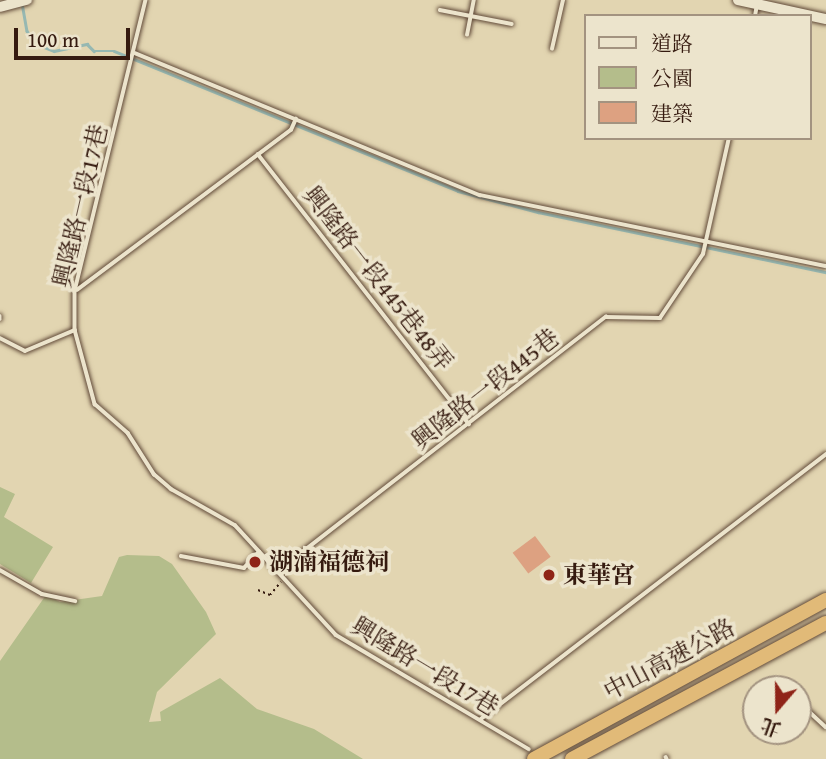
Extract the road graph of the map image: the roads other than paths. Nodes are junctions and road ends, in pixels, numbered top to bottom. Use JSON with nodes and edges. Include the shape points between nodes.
{"nodes":[{"id":1,"x":146,"y":0,"type":"edge"},
{"id":2,"x":474,"y":0,"type":"edge"},
{"id":3,"x":563,"y":0,"type":"edge"},
{"id":4,"x":738,"y":0,"type":"edge"},
{"id":5,"x":23,"y":1,"type":"edge"},
{"id":6,"x":0,"y":7,"type":"edge"},
{"id":7,"x":757,"y":7,"type":"edge"},
{"id":8,"x":440,"y":10,"type":"dead end"},
{"id":9,"x":797,"y":14,"type":"edge"},
{"id":10,"x":471,"y":17,"type":"junction"},
{"id":11,"x":512,"y":24,"type":"dead end"},
{"id":12,"x":467,"y":35,"type":"dead end"},
{"id":13,"x":552,"y":50,"type":"dead end"},
{"id":14,"x":134,"y":54,"type":"junction"},
{"id":15,"x":295,"y":120,"type":"junction"},
{"id":16,"x":729,"y":140,"type":"edge"},
{"id":17,"x":258,"y":154,"type":"junction"},
{"id":18,"x":708,"y":242,"type":"junction"},
{"id":19,"x":826,"y":266,"type":"edge"},
{"id":20,"x":75,"y":291,"type":"junction"},
{"id":21,"x":75,"y":330,"type":"junction"},
{"id":22,"x":0,"y":338,"type":"edge"},
{"id":23,"x":469,"y":424,"type":"junction"},
{"id":24,"x":826,"y":454,"type":"edge"},
{"id":25,"x":259,"y":552,"type":"junction"},
{"id":26,"x":181,"y":556,"type":"dead end"},
{"id":27,"x":0,"y":570,"type":"edge"},
{"id":28,"x":278,"y":571,"type":"junction"},
{"id":29,"x":826,"y":600,"type":"edge"},
{"id":30,"x":75,"y":601,"type":"dead end"},
{"id":31,"x":826,"y":623,"type":"edge"},
{"id":32,"x":812,"y":714,"type":"edge"},
{"id":33,"x":481,"y":720,"type":"junction"},
{"id":34,"x":826,"y":727,"type":"edge"},
{"id":35,"x":532,"y":754,"type":"edge"},
{"id":36,"x":572,"y":759,"type":"edge"}],
"edges":[{"from":1,"to":14,"type":"lane","name":"興隆路一段17巷"},
{"from":2,"to":10,"type":"lane"},
{"from":3,"to":13,"type":"lane"},
{"from":4,"to":7,"type":"street"},
{"from":5,"to":6,"type":"street"},
{"from":7,"to":9,"type":"street"},
{"from":8,"to":10,"type":"lane"},
{"from":10,"to":11,"type":"lane"},
{"from":10,"to":12,"type":"lane"},
{"from":14,"to":15,"type":"lane"},
{"from":14,"to":20,"type":"lane","name":"興隆路一段17巷"},
{"from":15,"to":17,"type":"lane","via":[[293,127]]},
{"from":15,"to":18,"type":"lane","via":[[480,195]]},
{"from":16,"to":18,"type":"lane"},
{"from":17,"to":20,"type":"lane"},
{"from":17,"to":23,"type":"lane","name":"興隆路一段445巷48弄"},
{"from":18,"to":19,"type":"lane"},
{"from":18,"to":23,"type":"lane","name":"興隆路一段445巷","via":[[660,318],[606,317]]},
{"from":20,"to":21,"type":"lane","name":"興隆路一段17巷"},
{"from":21,"to":22,"type":"lane","via":[[25,351]]},
{"from":21,"to":25,"type":"lane","name":"興隆路一段17巷","via":[[95,404],[128,433],[153,474],[235,525]]},
{"from":23,"to":28,"type":"lane","name":"興隆路一段445巷"},
{"from":24,"to":33,"type":"lane"},
{"from":25,"to":26,"type":"lane","via":[[244,568]]},
{"from":25,"to":28,"type":"lane","name":"興隆路一段17巷"},
{"from":27,"to":30,"type":"lane","via":[[42,594]]},
{"from":28,"to":33,"type":"lane","name":"興隆路一段17巷","via":[[336,635]]},
{"from":29,"to":35,"type":"highway","name":"中山高速公路"},
{"from":31,"to":36,"type":"highway","name":"中山高速公路"},
{"from":32,"to":34,"type":"lane"},
{"from":33,"to":35,"type":"lane","name":"興隆路一段17巷"}]}
